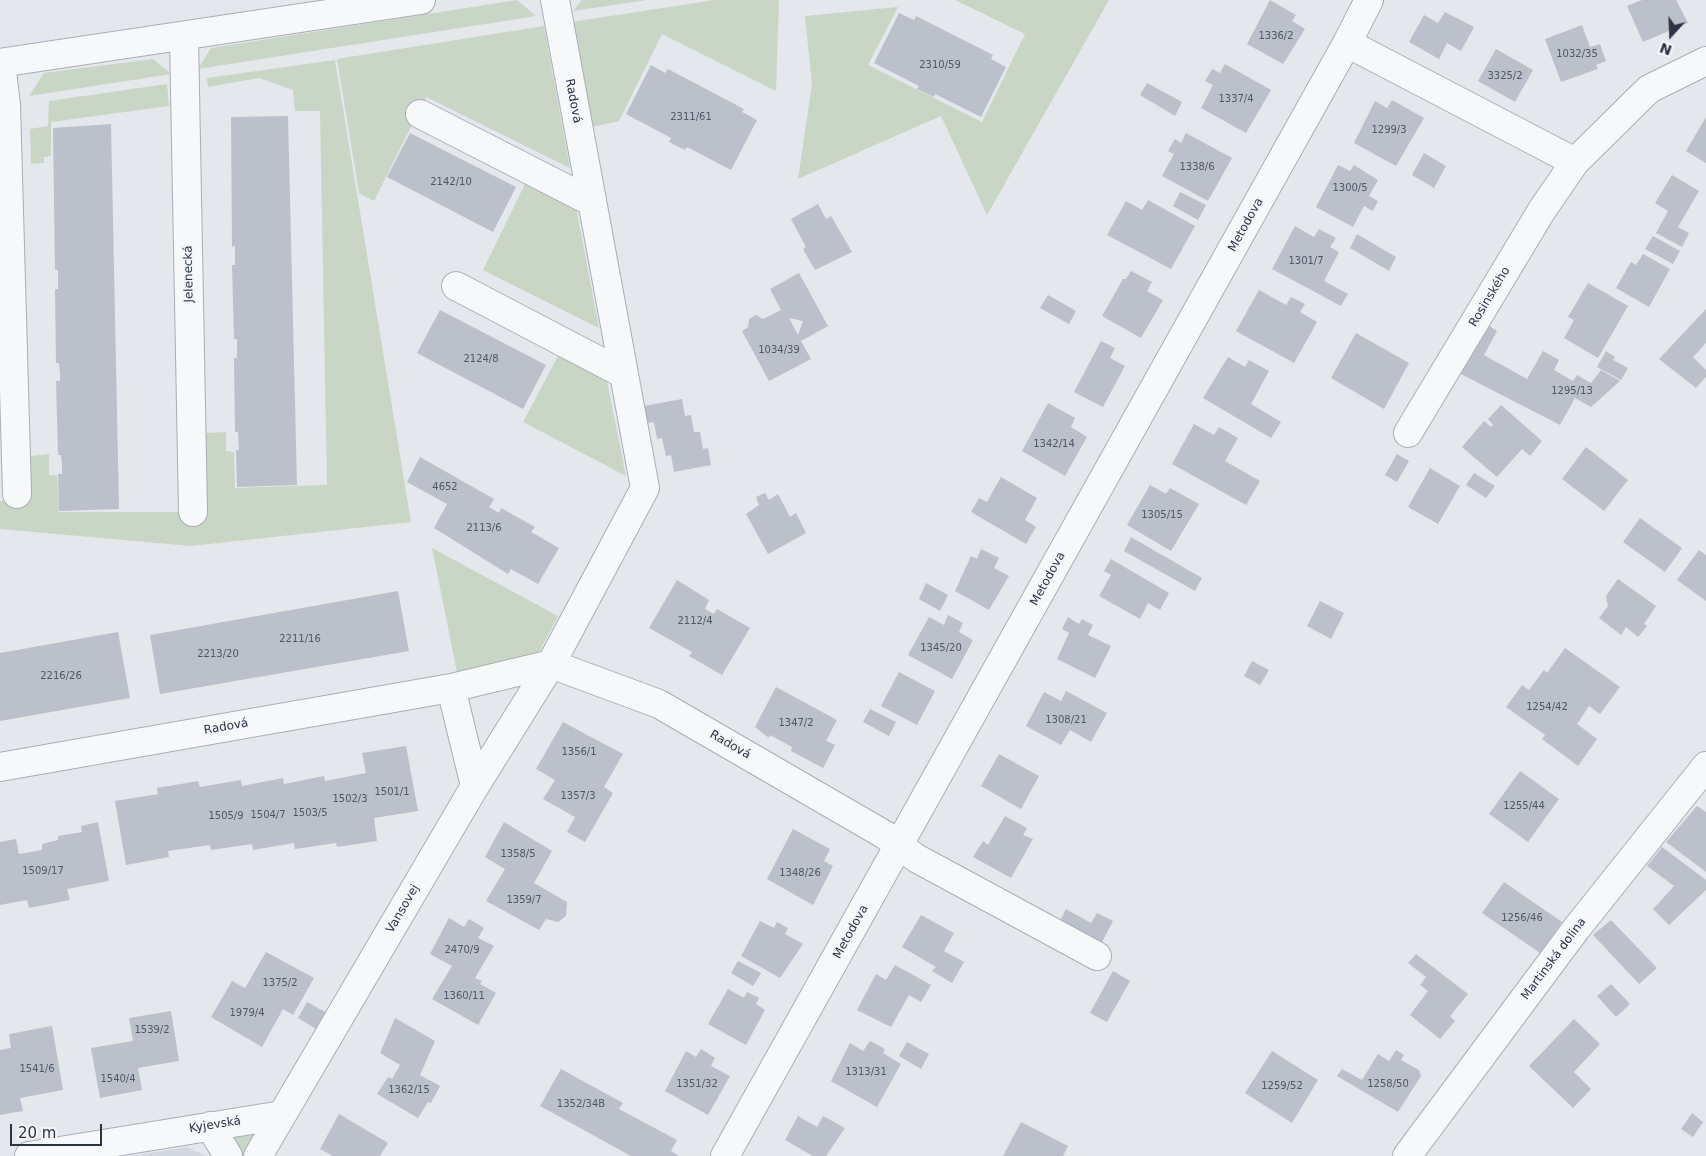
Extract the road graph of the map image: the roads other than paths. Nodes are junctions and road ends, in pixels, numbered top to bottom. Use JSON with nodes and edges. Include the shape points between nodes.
{"nodes":[{"id":1,"x":421,"y":0,"type":"edge"},
{"id":2,"x":555,"y":0,"type":"edge"},
{"id":3,"x":1368,"y":0,"type":"edge"},
{"id":4,"x":184,"y":37,"type":"junction"},
{"id":5,"x":1347,"y":43,"type":"junction"},
{"id":6,"x":1706,"y":60,"type":"edge"},
{"id":7,"x":1,"y":63,"type":"edge"},
{"id":8,"x":420,"y":114,"type":"dead end"},
{"id":9,"x":1575,"y":162,"type":"junction"},
{"id":10,"x":592,"y":202,"type":"junction"},
{"id":11,"x":456,"y":286,"type":"dead end"},
{"id":12,"x":624,"y":374,"type":"junction"},
{"id":13,"x":1408,"y":433,"type":"dead end"},
{"id":14,"x":17,"y":494,"type":"dead end"},
{"id":15,"x":193,"y":512,"type":"dead end"},
{"id":16,"x":551,"y":664,"type":"junction"},
{"id":17,"x":451,"y":688,"type":"junction"},
{"id":18,"x":0,"y":766,"type":"edge"},
{"id":19,"x":1706,"y":766,"type":"edge"},
{"id":20,"x":475,"y":786,"type":"junction"},
{"id":21,"x":899,"y":847,"type":"junction"},
{"id":22,"x":1097,"y":956,"type":"dead end"},
{"id":23,"x":282,"y":1115,"type":"junction"},
{"id":24,"x":210,"y":1126,"type":"junction"},
{"id":25,"x":29,"y":1156,"type":"edge"},
{"id":26,"x":228,"y":1156,"type":"edge"},
{"id":27,"x":258,"y":1156,"type":"edge"},
{"id":28,"x":726,"y":1156,"type":"edge"},
{"id":29,"x":1407,"y":1156,"type":"edge"}],
"edges":[{"from":1,"to":4,"type":"street"},
{"from":2,"to":10,"type":"street","name":"Radová"},
{"from":3,"to":5,"type":"street","name":"Metodova"},
{"from":4,"to":7,"type":"street"},
{"from":4,"to":15,"type":"street","name":"Jelenecká"},
{"from":5,"to":9,"type":"street"},
{"from":5,"to":21,"type":"street","name":"Metodova"},
{"from":6,"to":9,"type":"street","name":"Rosinského","via":[[1649,89]]},
{"from":7,"to":14,"type":"street","via":[[6,115]]},
{"from":8,"to":10,"type":"street"},
{"from":9,"to":13,"type":"street","name":"Rosinského","via":[[1542,210]]},
{"from":10,"to":12,"type":"street","name":"Radová"},
{"from":11,"to":12,"type":"street"},
{"from":12,"to":16,"type":"street","name":"Radová","via":[[645,488]]},
{"from":16,"to":17,"type":"street","name":"Radová"},
{"from":16,"to":20,"type":"street","name":"Vansovej"},
{"from":16,"to":21,"type":"street","name":"Radová","via":[[659,704],[885,835]]},
{"from":17,"to":18,"type":"street","name":"Radová"},
{"from":17,"to":20,"type":"street"},
{"from":19,"to":29,"type":"street","name":"Martinská dolina","via":[[1576,929]]},
{"from":20,"to":23,"type":"street","name":"Vansovej"},
{"from":21,"to":22,"type":"street","name":"Radová"},
{"from":21,"to":28,"type":"street","name":"Metodova"},
{"from":23,"to":24,"type":"street","name":"Kyjevská"},
{"from":23,"to":27,"type":"street","name":"Vansovej"},
{"from":24,"to":25,"type":"street","name":"Kyjevská"},
{"from":24,"to":26,"type":"street"}]}
